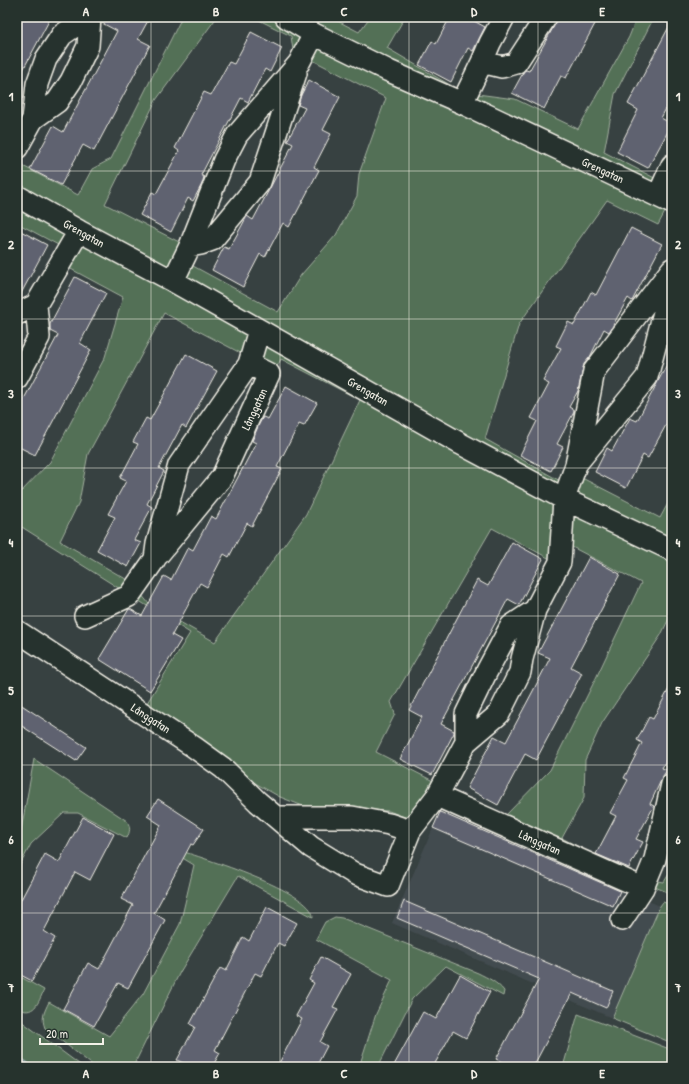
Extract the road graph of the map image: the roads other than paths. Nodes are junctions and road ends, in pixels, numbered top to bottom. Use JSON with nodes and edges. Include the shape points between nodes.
{"nodes":[{"id":1,"x":89,"y":17,"type":"edge"},
{"id":2,"x":286,"y":17,"type":"edge"},
{"id":3,"x":504,"y":17,"type":"edge"},
{"id":4,"x":546,"y":17,"type":"edge"},
{"id":5,"x":314,"y":34,"type":"junction"},
{"id":6,"x":482,"y":62,"type":"junction"},
{"id":7,"x":299,"y":63,"type":"junction"},
{"id":8,"x":462,"y":103,"type":"junction"},
{"id":9,"x":33,"y":119,"type":"junction"},
{"id":10,"x":17,"y":148,"type":"edge"},
{"id":11,"x":672,"y":165,"type":"edge"},
{"id":12,"x":17,"y":196,"type":"edge"},
{"id":13,"x":665,"y":200,"type":"edge"},
{"id":14,"x":78,"y":231,"type":"junction"},
{"id":15,"x":190,"y":246,"type":"junction"},
{"id":16,"x":672,"y":269,"type":"edge"},
{"id":17,"x":173,"y":281,"type":"junction"},
{"id":18,"x":672,"y":282,"type":"edge"},
{"id":19,"x":36,"y":305,"type":"junction"},
{"id":20,"x":17,"y":314,"type":"edge"},
{"id":21,"x":259,"y":330,"type":"junction"},
{"id":22,"x":248,"y":364,"type":"junction"},
{"id":23,"x":17,"y":378,"type":"edge"},
{"id":24,"x":585,"y":418,"type":"junction"},
{"id":25,"x":606,"y":428,"type":"junction"},
{"id":26,"x":576,"y":465,"type":"junction"},
{"id":27,"x":564,"y":499,"type":"junction"},
{"id":28,"x":672,"y":550,"type":"edge"},
{"id":29,"x":155,"y":558,"type":"junction"},
{"id":30,"x":535,"y":610,"type":"junction"},
{"id":31,"x":85,"y":616,"type":"dead end"},
{"id":32,"x":17,"y":631,"type":"edge"},
{"id":33,"x":501,"y":645,"type":"junction"},
{"id":34,"x":522,"y":659,"type":"junction"},
{"id":35,"x":466,"y":742,"type":"junction"},
{"id":36,"x":672,"y":784,"type":"edge"},
{"id":37,"x":437,"y":796,"type":"junction"},
{"id":38,"x":277,"y":817,"type":"junction"},
{"id":39,"x":410,"y":831,"type":"junction"},
{"id":40,"x":672,"y":839,"type":"edge"},
{"id":41,"x":655,"y":859,"type":"junction"},
{"id":42,"x":644,"y":888,"type":"junction"},
{"id":43,"x":622,"y":920,"type":"dead end"}],
"edges":[{"from":1,"to":9,"type":"street","via":[[88,46],[71,81],[57,102]]},
{"from":1,"to":9,"type":"street","via":[[62,35],[46,58],[37,84]]},
{"from":2,"to":5,"type":"street","name":"Grengatan"},
{"from":3,"to":6,"type":"street"},
{"from":4,"to":6,"type":"street","via":[[516,63],[502,67]]},
{"from":5,"to":7,"type":"street"},
{"from":5,"to":8,"type":"street","name":"Grengatan","via":[[389,72]]},
{"from":6,"to":8,"type":"street"},
{"from":7,"to":15,"type":"street","via":[[237,135],[224,160]]},
{"from":7,"to":15,"type":"street","via":[[260,182],[212,240]]},
{"from":8,"to":13,"type":"street","name":"Grengatan"},
{"from":9,"to":10,"type":"street"},
{"from":11,"to":13,"type":"street","name":"Grengatan"},
{"from":12,"to":14,"type":"street","name":"Grengatan"},
{"from":14,"to":17,"type":"street","name":"Grengatan"},
{"from":14,"to":19,"type":"street"},
{"from":15,"to":17,"type":"street"},
{"from":16,"to":24,"type":"street","via":[[594,371]]},
{"from":17,"to":21,"type":"street","name":"Grengatan"},
{"from":18,"to":25,"type":"street","via":[[647,377]]},
{"from":19,"to":20,"type":"street"},
{"from":19,"to":23,"type":"street","via":[[39,337]]},
{"from":21,"to":22,"type":"street","name":"Långgatan"},
{"from":21,"to":27,"type":"street","name":"Grengatan"},
{"from":22,"to":29,"type":"street","name":"Långgatan","via":[[179,465]]},
{"from":22,"to":29,"type":"street","name":"Långgatan","via":[[269,374],[222,477]]},
{"from":24,"to":25,"type":"street","via":[[589,425],[595,428]]},
{"from":24,"to":26,"type":"street"},
{"from":25,"to":26,"type":"street"},
{"from":26,"to":27,"type":"street"},
{"from":27,"to":28,"type":"street","name":"Grengatan"},
{"from":27,"to":30,"type":"street","name":"Långgatan","via":[[560,562]]},
{"from":29,"to":31,"type":"street","name":"Långgatan","via":[[129,596]]},
{"from":30,"to":33,"type":"street","name":"Långgatan","via":[[511,626]]},
{"from":30,"to":34,"type":"street","name":"Långgatan"},
{"from":32,"to":38,"type":"street","name":"Långgatan","via":[[194,747],[223,768]]},
{"from":33,"to":34,"type":"street","via":[[516,650]]},
{"from":33,"to":35,"type":"street","name":"Långgatan","via":[[466,714]]},
{"from":34,"to":35,"type":"street","name":"Långgatan","via":[[520,672],[499,714]]},
{"from":35,"to":37,"type":"street","name":"Långgatan"},
{"from":36,"to":41,"type":"street"},
{"from":37,"to":39,"type":"street","name":"Långgatan"},
{"from":37,"to":42,"type":"street","name":"Långgatan"},
{"from":38,"to":39,"type":"street","via":[[352,817]]},
{"from":38,"to":39,"type":"street","name":"Långgatan","via":[[311,847],[355,874],[388,886]]},
{"from":40,"to":41,"type":"street"},
{"from":41,"to":42,"type":"street"},
{"from":42,"to":43,"type":"street"}]}
